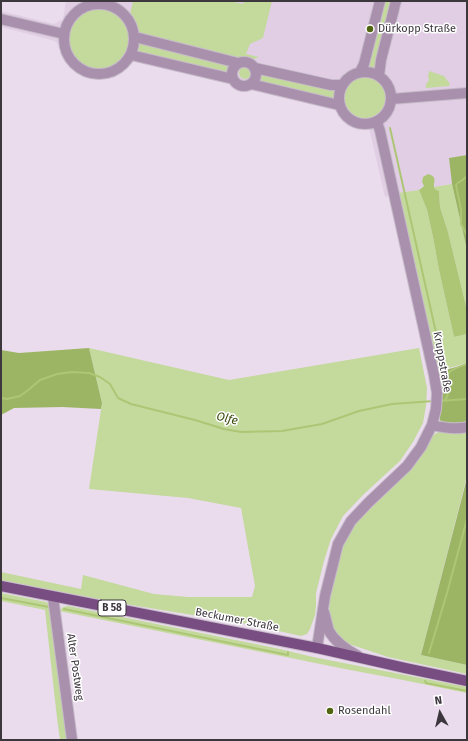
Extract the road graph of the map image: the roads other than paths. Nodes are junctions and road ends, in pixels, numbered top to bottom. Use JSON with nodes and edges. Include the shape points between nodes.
{"nodes":[{"id":1,"x":380,"y":1,"type":"edge"},
{"id":2,"x":396,"y":1,"type":"edge"},
{"id":3,"x":100,"y":2,"type":"edge"},
{"id":4,"x":81,"y":5,"type":"edge"},
{"id":5,"x":1,"y":19,"type":"edge"},
{"id":6,"x":64,"y":34,"type":"junction"},
{"id":7,"x":134,"y":37,"type":"junction"},
{"id":8,"x":131,"y":55,"type":"junction"},
{"id":9,"x":238,"y":63,"type":"junction"},
{"id":10,"x":255,"y":68,"type":"junction"},
{"id":11,"x":360,"y":72,"type":"junction"},
{"id":12,"x":379,"y":76,"type":"junction"},
{"id":13,"x":233,"y":79,"type":"junction"},
{"id":14,"x":251,"y":84,"type":"junction"},
{"id":15,"x":342,"y":85,"type":"junction"},
{"id":16,"x":467,"y":93,"type":"edge"},
{"id":17,"x":391,"y":99,"type":"junction"},
{"id":18,"x":339,"y":105,"type":"junction"},
{"id":19,"x":374,"y":123,"type":"junction"},
{"id":20,"x":432,"y":425,"type":"junction"},
{"id":21,"x":467,"y":427,"type":"edge"},
{"id":22,"x":1,"y":586,"type":"edge"},
{"id":23,"x":53,"y":597,"type":"junction"},
{"id":24,"x":323,"y":608,"type":"junction"},
{"id":25,"x":317,"y":648,"type":"junction"},
{"id":26,"x":361,"y":658,"type":"junction"},
{"id":27,"x":467,"y":681,"type":"edge"},
{"id":28,"x":72,"y":740,"type":"edge"}],
"edges":[{"from":1,"to":11,"type":"street"},
{"from":2,"to":12,"type":"street"},
{"from":3,"to":4,"type":"street"},
{"from":3,"to":7,"type":"street","via":[[125,15],[132,25]]},
{"from":4,"to":6,"type":"street","via":[[68,22]]},
{"from":5,"to":6,"type":"street"},
{"from":6,"to":8,"type":"street","via":[[65,47],[70,59],[80,69],[92,74],[105,74],[118,69]]},
{"from":7,"to":8,"type":"street"},
{"from":7,"to":9,"type":"street"},
{"from":8,"to":13,"type":"street"},
{"from":9,"to":10,"type":"street","via":[[245,61]]},
{"from":9,"to":13,"type":"street","via":[[232,70]]},
{"from":10,"to":14,"type":"street","via":[[256,76]]},
{"from":10,"to":15,"type":"street","via":[[331,85]]},
{"from":11,"to":12,"type":"street","via":[[370,72]]},
{"from":11,"to":15,"type":"street","via":[[346,79]]},
{"from":12,"to":17,"type":"street","via":[[388,86]]},
{"from":13,"to":14,"type":"street","via":[[239,85]]},
{"from":14,"to":18,"type":"street"},
{"from":15,"to":18,"type":"street"},
{"from":16,"to":17,"type":"street"},
{"from":17,"to":19,"type":"street","via":[[384,116]]},
{"from":18,"to":19,"type":"street","via":[[350,120],[358,124]]},
{"from":19,"to":20,"type":"street","name":"Kruppstraße","via":[[380,131],[434,374],[437,393]]},
{"from":20,"to":21,"type":"street","via":[[459,429]]},
{"from":20,"to":24,"type":"street","name":"Kruppstraße","via":[[421,447],[407,466],[351,521],[338,544]]},
{"from":22,"to":23,"type":"main road","name":"Beckumer Straße","number":"B 58"},
{"from":23,"to":25,"type":"main road","name":"Beckumer Straße","number":"B 58"},
{"from":23,"to":28,"type":"street","name":"Alter Postweg"},
{"from":24,"to":25,"type":"street","name":"Kruppstraße"},
{"from":24,"to":26,"type":"street","via":[[332,635],[348,651]]},
{"from":25,"to":26,"type":"main road","name":"Beckumer Straße","number":"B 58"},
{"from":26,"to":27,"type":"main road","name":"Beckumer Straße","number":"B 58"}]}
